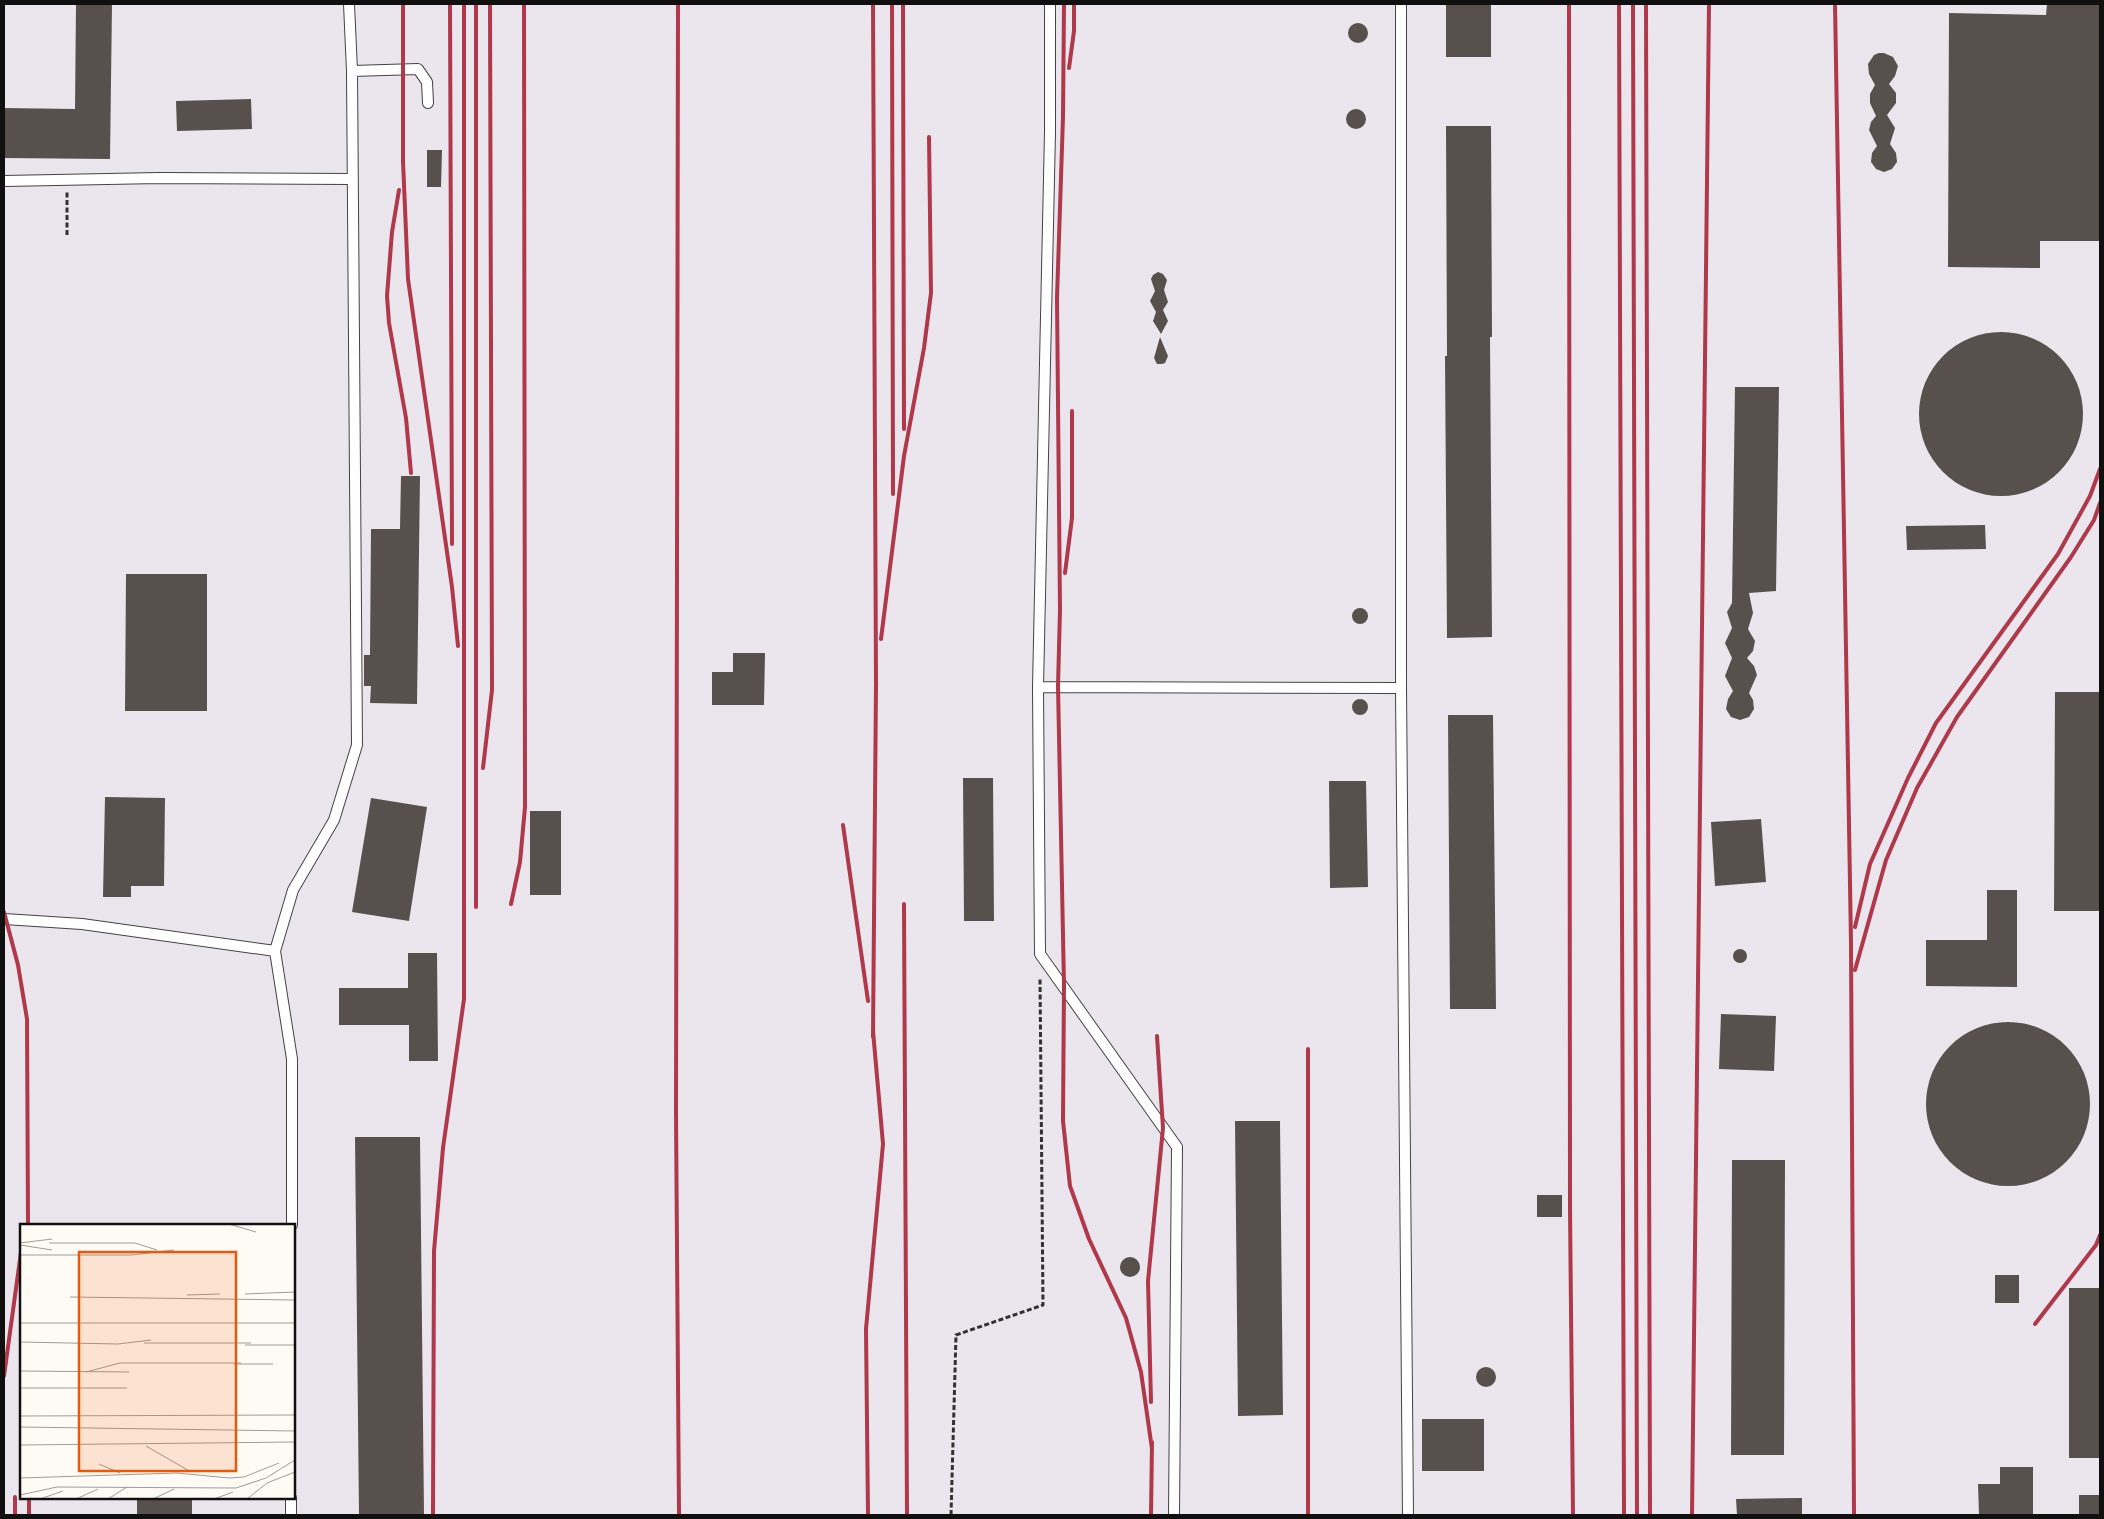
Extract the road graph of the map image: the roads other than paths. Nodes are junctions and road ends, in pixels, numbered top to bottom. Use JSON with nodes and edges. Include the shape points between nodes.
{"nodes":[{"id":1,"x":349,"y":4,"type":"edge"},
{"id":2,"x":1050,"y":4,"type":"edge"},
{"id":3,"x":1401,"y":4,"type":"edge"},
{"id":4,"x":352,"y":70,"type":"junction"},
{"id":5,"x":428,"y":103,"type":"dead end"},
{"id":6,"x":352,"y":179,"type":"junction"},
{"id":7,"x":4,"y":181,"type":"edge"},
{"id":8,"x":1038,"y":687,"type":"junction"},
{"id":9,"x":1401,"y":688,"type":"junction"},
{"id":10,"x":4,"y":919,"type":"edge"},
{"id":11,"x":276,"y":951,"type":"junction"},
{"id":12,"x":292,"y":1224,"type":"edge"},
{"id":13,"x":291,"y":1499,"type":"edge"},
{"id":14,"x":291,"y":1515,"type":"edge"},
{"id":15,"x":1174,"y":1515,"type":"edge"},
{"id":16,"x":1408,"y":1515,"type":"edge"}],
"edges":[{"from":1,"to":4,"type":"lane"},
{"from":2,"to":8,"type":"lane"},
{"from":3,"to":9,"type":"lane"},
{"from":4,"to":5,"type":"lane","via":[[418,69],[427,82]]},
{"from":4,"to":6,"type":"lane"},
{"from":6,"to":7,"type":"lane"},
{"from":6,"to":11,"type":"lane","via":[[356,745],[334,820],[294,890]]},
{"from":8,"to":9,"type":"lane"},
{"from":8,"to":15,"type":"lane","via":[[1040,954],[1177,1147]]},
{"from":9,"to":16,"type":"lane"},
{"from":10,"to":11,"type":"lane","via":[[82,924]]},
{"from":11,"to":12,"type":"lane","via":[[292,1059]]},
{"from":13,"to":14,"type":"lane"}]}
